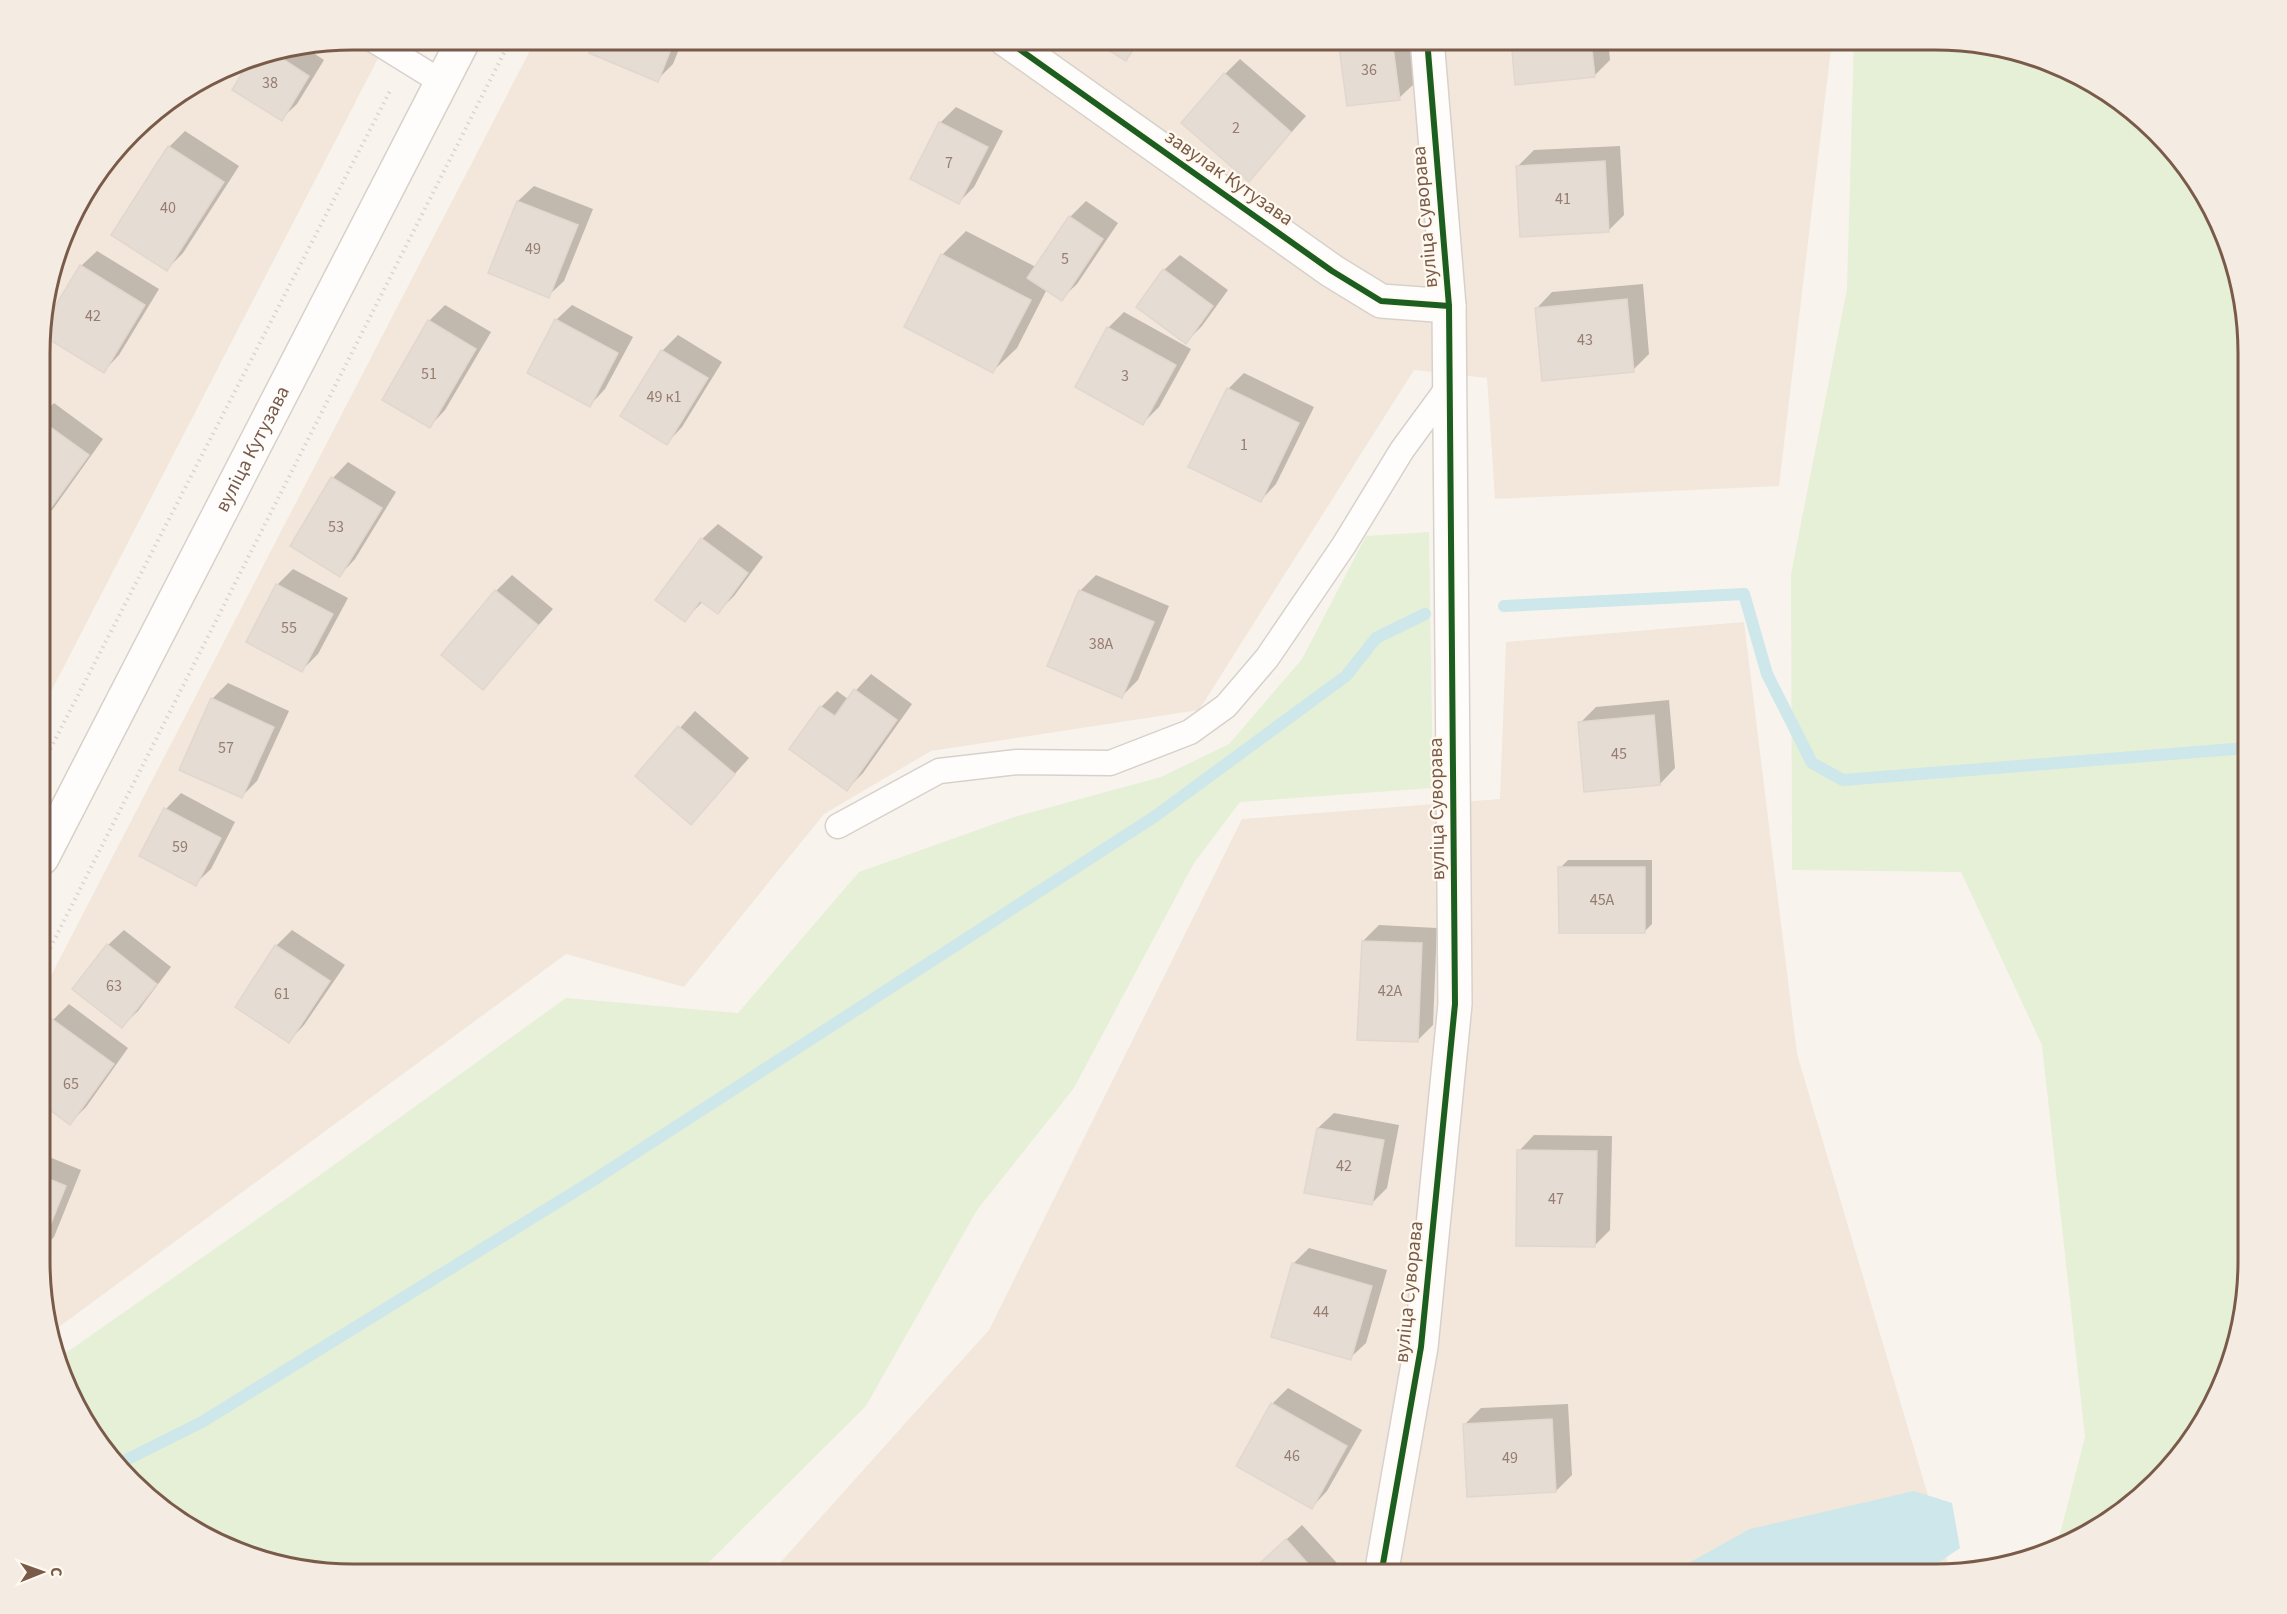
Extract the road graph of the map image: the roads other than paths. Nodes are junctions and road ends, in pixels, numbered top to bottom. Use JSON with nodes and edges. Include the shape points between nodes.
{"nodes":[{"id":1,"x":390,"y":50,"type":"edge"},
{"id":2,"x":459,"y":50,"type":"edge"},
{"id":3,"x":1021,"y":50,"type":"edge"},
{"id":4,"x":1428,"y":50,"type":"edge"},
{"id":5,"x":443,"y":83,"type":"junction"},
{"id":6,"x":1449,"y":306,"type":"junction"},
{"id":7,"x":1449,"y":386,"type":"junction"},
{"id":8,"x":838,"y":826,"type":"dead end"},
{"id":9,"x":50,"y":843,"type":"edge"},
{"id":10,"x":1383,"y":1564,"type":"edge"}],
"edges":[{"from":1,"to":5,"type":"lane"},
{"from":2,"to":5,"type":"street","name":"вуліца Кутузава"},
{"from":3,"to":6,"type":"street","name":"завулак Кутузава","via":[[1332,271],[1381,301]]},
{"from":4,"to":6,"type":"street","name":"вуліца Суворава"},
{"from":5,"to":9,"type":"street","name":"вуліца Кутузава"},
{"from":6,"to":7,"type":"street","name":"вуліца Суворава"},
{"from":7,"to":8,"type":"lane","via":[[1402,450],[1344,545],[1267,658],[1226,706],[1190,732],[1110,763],[1017,762],[939,771]]},
{"from":7,"to":10,"type":"street","name":"вуліца Суворава","via":[[1455,1004],[1421,1347]]}]}
